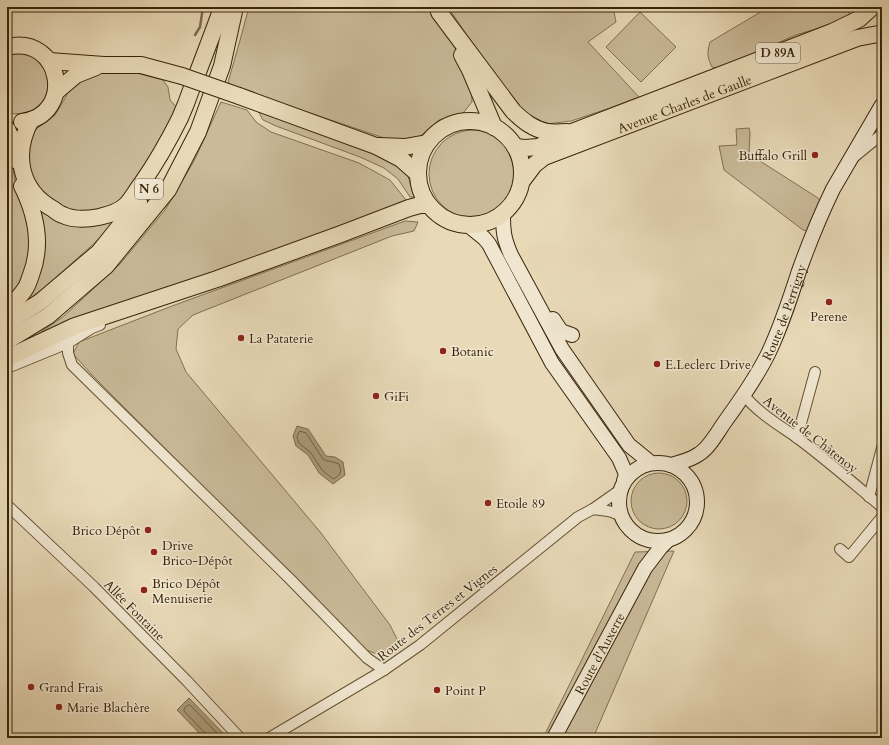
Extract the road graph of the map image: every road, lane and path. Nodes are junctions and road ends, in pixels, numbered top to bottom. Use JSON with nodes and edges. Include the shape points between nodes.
{"nodes":[{"id":1,"x":222,"y":7,"type":"edge"},
{"id":2,"x":235,"y":7,"type":"edge"},
{"id":3,"x":870,"y":8,"type":"edge"},
{"id":4,"x":438,"y":9,"type":"edge"},
{"id":5,"x":880,"y":36,"type":"edge"},
{"id":6,"x":7,"y":47,"type":"edge"},
{"id":7,"x":49,"y":61,"type":"junction"},
{"id":8,"x":104,"y":65,"type":"junction"},
{"id":9,"x":710,"y":87,"type":"junction"},
{"id":10,"x":56,"y":92,"type":"junction"},
{"id":11,"x":882,"y":105,"type":"edge"},
{"id":12,"x":31,"y":120,"type":"junction"},
{"id":13,"x":7,"y":121,"type":"edge"},
{"id":14,"x":494,"y":127,"type":"junction"},
{"id":15,"x":7,"y":129,"type":"edge"},
{"id":16,"x":572,"y":132,"type":"junction"},
{"id":17,"x":882,"y":134,"type":"edge"},
{"id":18,"x":427,"y":143,"type":"junction"},
{"id":19,"x":376,"y":146,"type":"junction"},
{"id":20,"x":515,"y":147,"type":"junction"},
{"id":21,"x":850,"y":161,"type":"junction"},
{"id":22,"x":418,"y":174,"type":"junction"},
{"id":23,"x":522,"y":181,"type":"junction"},
{"id":24,"x":428,"y":205,"type":"junction"},
{"id":25,"x":503,"y":214,"type":"junction"},
{"id":26,"x":468,"y":225,"type":"junction"},
{"id":27,"x":518,"y":269,"type":"junction"},
{"id":28,"x":217,"y":279,"type":"junction"},
{"id":29,"x":7,"y":310,"type":"edge"},
{"id":30,"x":7,"y":324,"type":"edge"},
{"id":31,"x":572,"y":335,"type":"dead end"},
{"id":32,"x":7,"y":341,"type":"edge"},
{"id":33,"x":68,"y":343,"type":"junction"},
{"id":34,"x":7,"y":358,"type":"edge"},
{"id":35,"x":7,"y":368,"type":"edge"},
{"id":36,"x":815,"y":372,"type":"dead end"},
{"id":37,"x":744,"y":395,"type":"junction"},
{"id":38,"x":798,"y":438,"type":"junction"},
{"id":39,"x":882,"y":448,"type":"edge"},
{"id":40,"x":700,"y":454,"type":"junction"},
{"id":41,"x":651,"y":463,"type":"junction"},
{"id":42,"x":671,"y":465,"type":"junction"},
{"id":43,"x":691,"y":482,"type":"junction"},
{"id":44,"x":622,"y":486,"type":"junction"},
{"id":45,"x":870,"y":497,"type":"junction"},
{"id":46,"x":7,"y":505,"type":"edge"},
{"id":47,"x":882,"y":507,"type":"edge"},
{"id":48,"x":593,"y":509,"type":"junction"},
{"id":49,"x":622,"y":517,"type":"junction"},
{"id":50,"x":882,"y":517,"type":"edge"},
{"id":51,"x":642,"y":538,"type":"junction"},
{"id":52,"x":668,"y":540,"type":"junction"},
{"id":53,"x":840,"y":549,"type":"dead end"},
{"id":54,"x":644,"y":568,"type":"junction"},
{"id":55,"x":384,"y":670,"type":"junction"},
{"id":56,"x":240,"y":738,"type":"edge"},
{"id":57,"x":269,"y":738,"type":"edge"},
{"id":58,"x":554,"y":738,"type":"edge"}],
"edges":[{"from":1,"to":12,"type":"main road","via":[[180,118],[154,166],[126,205],[111,214],[95,218],[64,216],[45,205],[34,194],[24,174],[21,158],[23,140]]},
{"from":1,"to":30,"type":"main road","number":"N 6","via":[[195,102],[151,187],[99,252],[40,302]]},
{"from":2,"to":32,"type":"main road","number":"N 6","via":[[222,66],[204,117],[168,190],[106,266],[48,316]]},
{"from":3,"to":5,"type":"main road","via":[[870,18]]},
{"from":3,"to":9,"type":"main road","name":"Avenue Charles de Gaulle","number":"D 89A","via":[[858,19],[832,32]]},
{"from":4,"to":14,"type":"main road","via":[[470,70]]},
{"from":4,"to":16,"type":"main road","via":[[522,120],[548,132]]},
{"from":5,"to":9,"type":"main road","name":"Avenue Charles de Gaulle","number":"D 89A","via":[[857,38]]},
{"from":6,"to":7,"type":"main road","via":[[20,45],[31,48]]},
{"from":7,"to":8,"type":"main road"},
{"from":7,"to":10,"type":"main road","via":[[57,82]]},
{"from":8,"to":10,"type":"main road","via":[[76,75]]},
{"from":8,"to":19,"type":"main road","bridge":true,"via":[[141,65],[182,76]]},
{"from":9,"to":16,"type":"main road","name":"Avenue Charles de Gaulle","number":"D 89A"},
{"from":9,"to":23,"type":"main road","name":"Avenue Charles de Gaulle","number":"D 89A","via":[[544,157]]},
{"from":10,"to":12,"type":"main road","via":[[51,104],[42,114]]},
{"from":11,"to":21,"type":"street","name":"Route de Perrigny"},
{"from":12,"to":13,"type":"main road"},
{"from":14,"to":18,"type":"main road","via":[[480,122],[465,121],[438,132]]},
{"from":14,"to":20,"type":"main road","via":[[503,132]]},
{"from":15,"to":29,"type":"main road","via":[[12,140],[17,176],[29,200],[37,229],[35,264],[26,288]]},
{"from":16,"to":20,"type":"main road","name":"Avenue Charles de Gaulle","number":"D 89A","via":[[538,147]]},
{"from":17,"to":21,"type":"street","name":"Route de Perrigny"},
{"from":18,"to":19,"type":"main road","via":[[405,147]]},
{"from":18,"to":22,"type":"main road","via":[[420,158]]},
{"from":19,"to":22,"type":"main road","via":[[400,159]]},
{"from":20,"to":23,"type":"main road","via":[[520,158]]},
{"from":21,"to":37,"type":"street","name":"Route de Perrigny","via":[[833,189],[818,222],[768,353]]},
{"from":22,"to":24,"type":"main road","via":[[421,190]]},
{"from":23,"to":25,"type":"main road","via":[[519,194]]},
{"from":24,"to":26,"type":"main road","via":[[440,216],[454,223]]},
{"from":24,"to":28,"type":"main road","via":[[409,208]]},
{"from":25,"to":26,"type":"main road","via":[[481,225]]},
{"from":25,"to":27,"type":"street","via":[[504,240]]},
{"from":26,"to":44,"type":"street","via":[[489,244],[552,364],[618,458],[626,474]]},
{"from":27,"to":31,"type":"street","via":[[561,331]]},
{"from":27,"to":41,"type":"street","via":[[562,349],[629,444]]},
{"from":28,"to":33,"type":"street","via":[[92,328]]},
{"from":28,"to":34,"type":"main road","via":[[75,326]]},
{"from":33,"to":35,"type":"street"},
{"from":33,"to":55,"type":"street","via":[[72,365],[368,658]]},
{"from":36,"to":38,"type":"street"},
{"from":37,"to":38,"type":"street","name":"Avenue de Châtenoy","via":[[764,414]]},
{"from":37,"to":40,"type":"street","name":"Route de Perrigny"},
{"from":38,"to":45,"type":"street","name":"Avenue de Châtenoy"},
{"from":39,"to":45,"type":"street"},
{"from":40,"to":42,"type":"street","name":"Route de Perrigny"},
{"from":40,"to":43,"type":"street","name":"Route de Perrigny"},
{"from":41,"to":42,"type":"street"},
{"from":41,"to":44,"type":"street","via":[[641,466],[632,473]]},
{"from":42,"to":43,"type":"street","via":[[684,472]]},
{"from":43,"to":52,"type":"street","via":[[697,497],[696,512],[690,524],[680,534]]},
{"from":44,"to":48,"type":"street","name":"Route des Terres et Vignes"},
{"from":44,"to":49,"type":"street","via":[[619,504]]},
{"from":45,"to":47,"type":"street","name":"Avenue de Châtenoy"},
{"from":46,"to":56,"type":"street","name":"Allée Fontaine","via":[[94,587]]},
{"from":48,"to":49,"type":"street","via":[[615,512]]},
{"from":48,"to":55,"type":"street","name":"Route des Terres et Vignes","via":[[578,517],[420,645]]},
{"from":49,"to":51,"type":"street","via":[[627,526]]},
{"from":50,"to":53,"type":"street","via":[[849,557]]},
{"from":51,"to":52,"type":"street"},
{"from":51,"to":54,"type":"street","name":"Route d'Auxerre","via":[[647,556]]},
{"from":52,"to":54,"type":"street","name":"Route d'Auxerre"},
{"from":54,"to":58,"type":"street","name":"Route d'Auxerre"},
{"from":55,"to":57,"type":"street","name":"Route des Terres et Vignes"}]}
